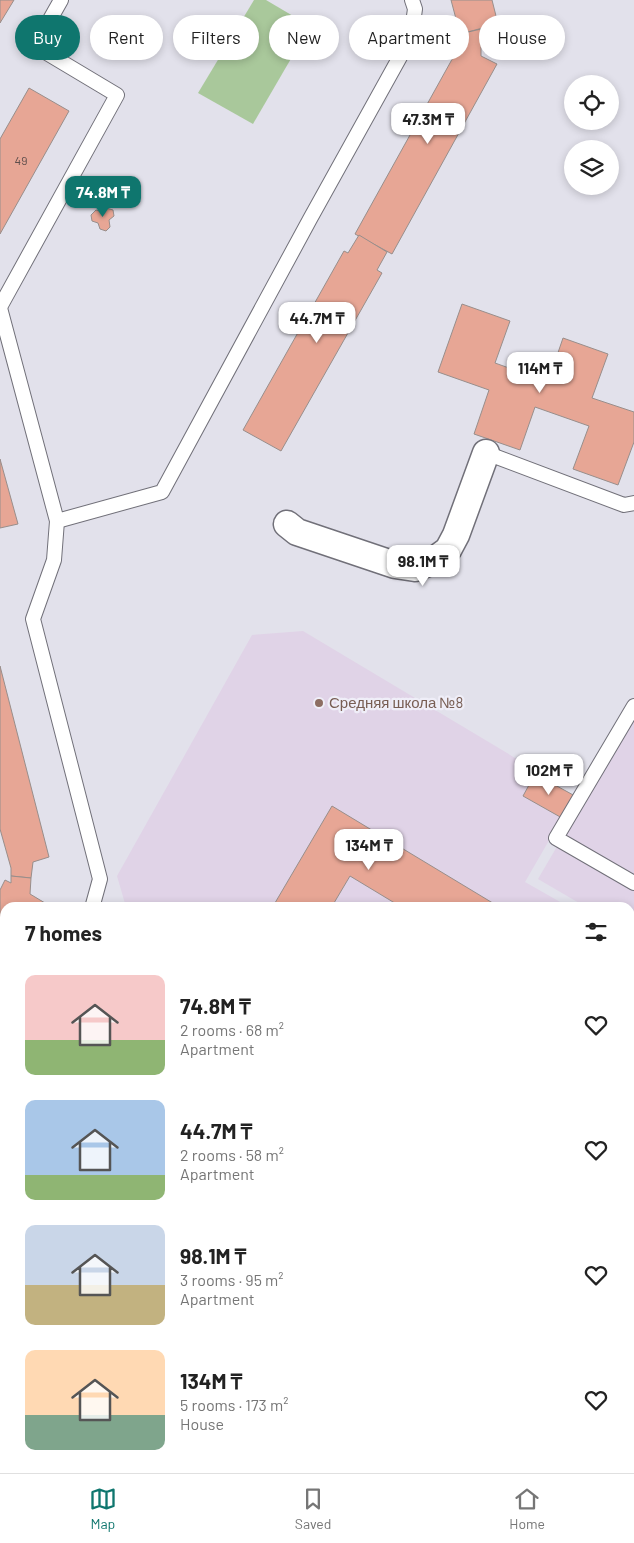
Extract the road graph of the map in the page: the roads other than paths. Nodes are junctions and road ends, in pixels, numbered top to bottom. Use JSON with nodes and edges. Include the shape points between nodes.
{"nodes":[{"id":1,"x":61,"y":0,"type":"edge"},
{"id":2,"x":412,"y":0,"type":"edge"},
{"id":3,"x":0,"y":307,"type":"edge"},
{"id":4,"x":486,"y":453,"type":"joint"},
{"id":5,"x":634,"y":503,"type":"edge"},
{"id":6,"x":58,"y":522,"type":"junction"},
{"id":7,"x":287,"y":524,"type":"dead end"},
{"id":8,"x":634,"y":706,"type":"edge"},
{"id":9,"x":634,"y":883,"type":"edge"},
{"id":10,"x":94,"y":902,"type":"edge"}],
"edges":[{"from":1,"to":3,"type":"lane","via":[[35,46],[117,95]]},
{"from":2,"to":6,"type":"lane","via":[[415,9],[411,37],[162,492]]},
{"from":3,"to":6,"type":"lane"},
{"from":4,"to":5,"type":"lane","via":[[624,505]]},
{"from":4,"to":7,"type":"street","via":[[448,550],[415,568],[395,565],[297,532]]},
{"from":6,"to":10,"type":"lane","via":[[54,560],[33,619],[100,879]]},
{"from":8,"to":9,"type":"lane","via":[[556,838]]}]}
